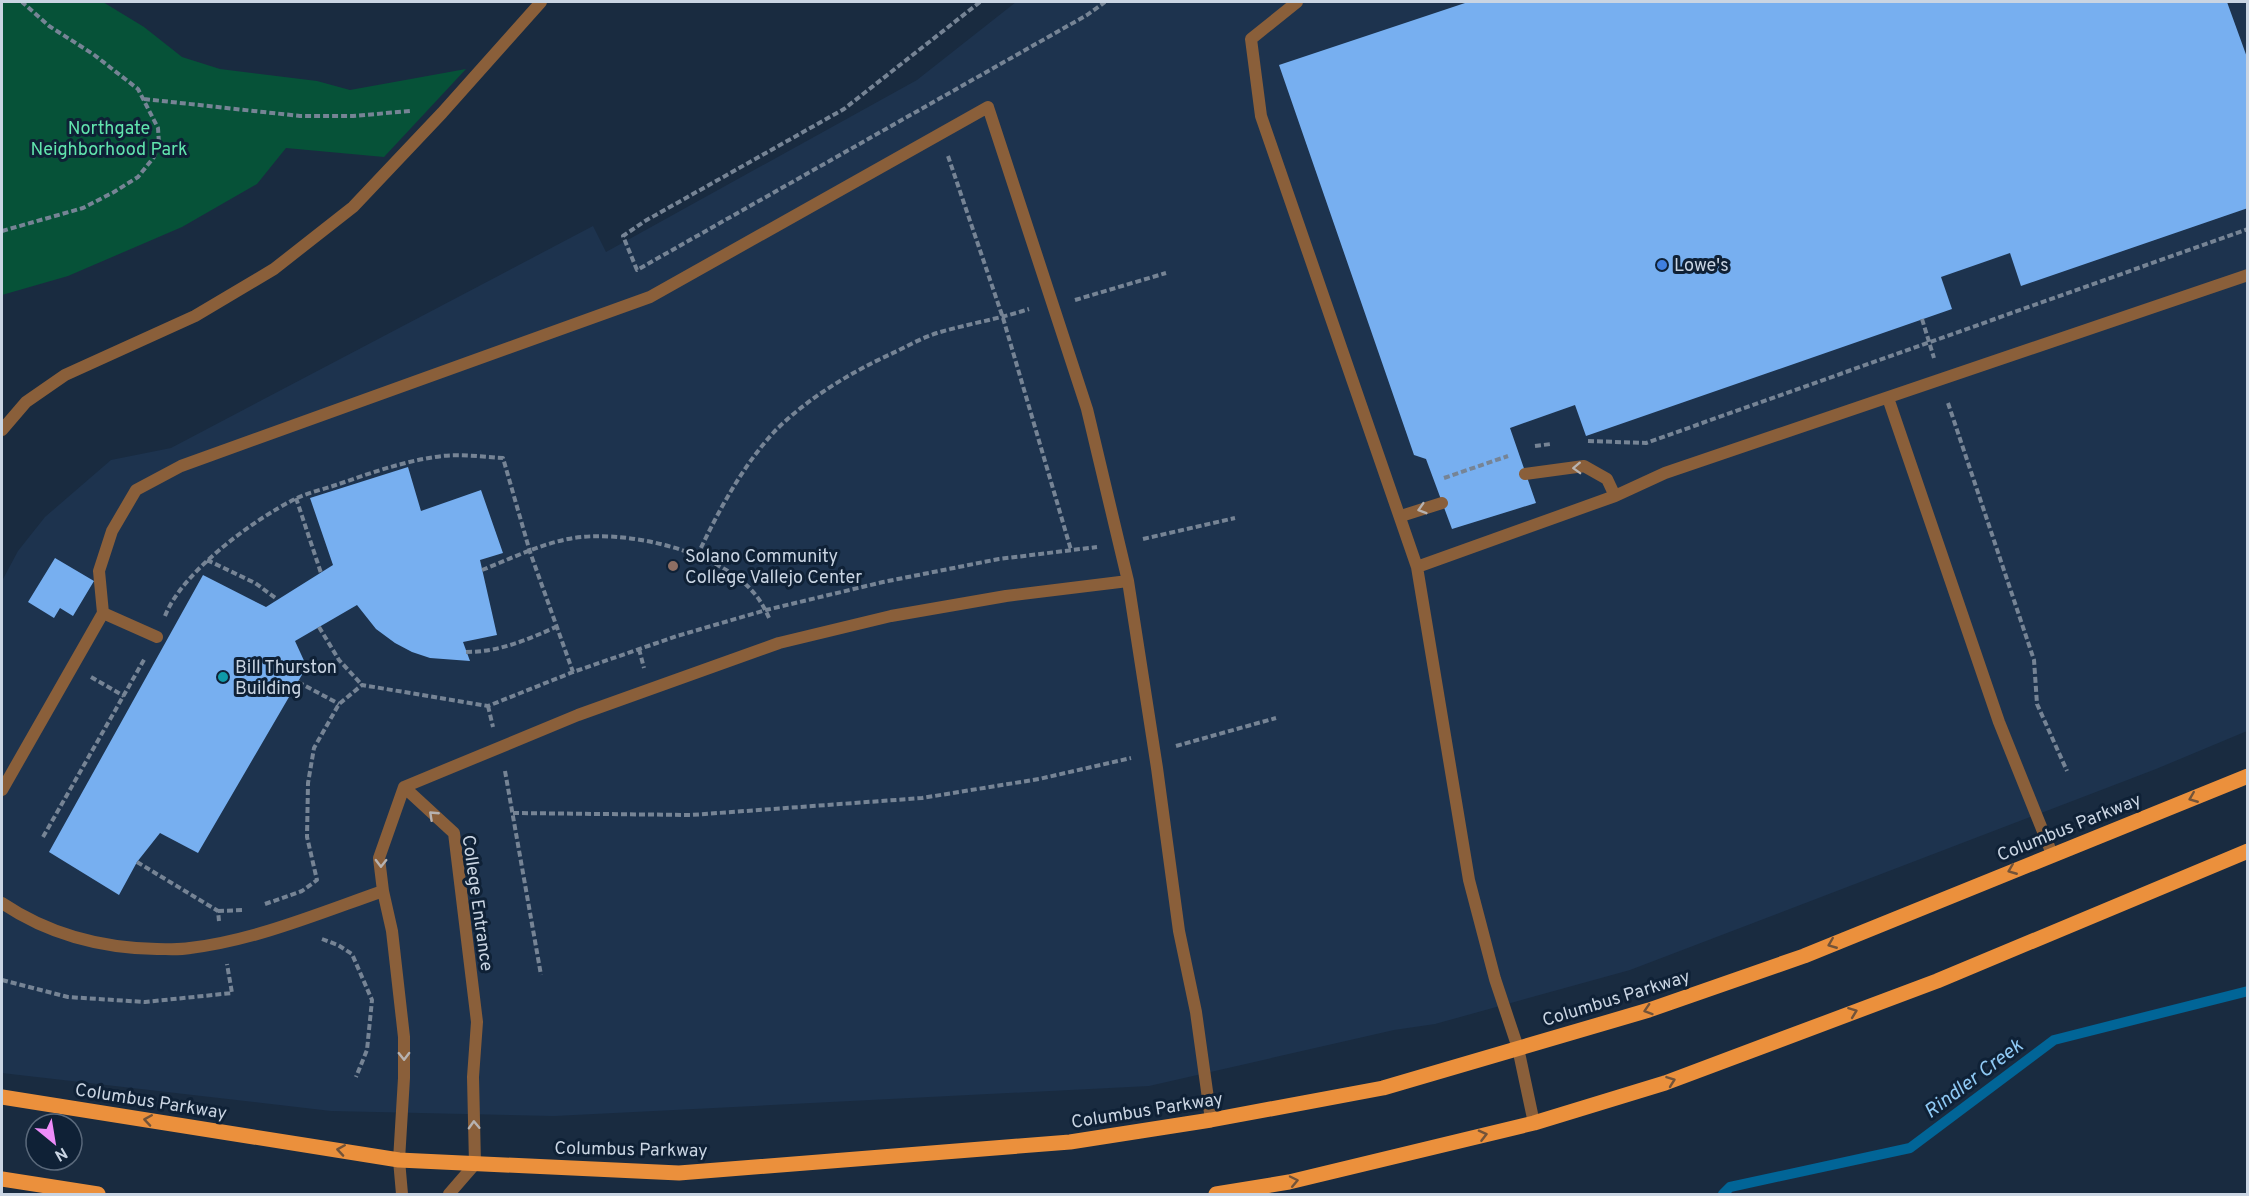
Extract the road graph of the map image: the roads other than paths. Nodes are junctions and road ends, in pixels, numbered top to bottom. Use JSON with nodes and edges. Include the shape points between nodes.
{"nodes":[{"id":1,"x":541,"y":2,"type":"edge"},
{"id":2,"x":1297,"y":2,"type":"edge"},
{"id":3,"x":2247,"y":275,"type":"edge"},
{"id":4,"x":1888,"y":398,"type":"junction"},
{"id":5,"x":2,"y":430,"type":"edge"},
{"id":6,"x":1525,"y":474,"type":"dead end"},
{"id":7,"x":1615,"y":496,"type":"junction"},
{"id":8,"x":1442,"y":503,"type":"dead end"},
{"id":9,"x":1401,"y":516,"type":"junction"},
{"id":10,"x":1417,"y":567,"type":"junction"},
{"id":11,"x":1128,"y":581,"type":"junction"},
{"id":12,"x":103,"y":613,"type":"junction"},
{"id":13,"x":157,"y":637,"type":"road end"},
{"id":14,"x":2247,"y":776,"type":"edge"},
{"id":15,"x":404,"y":788,"type":"junction"},
{"id":16,"x":2,"y":790,"type":"edge"},
{"id":17,"x":2247,"y":851,"type":"edge"},
{"id":18,"x":2052,"y":854,"type":"junction"},
{"id":19,"x":383,"y":891,"type":"junction"},
{"id":20,"x":2,"y":903,"type":"edge"},
{"id":21,"x":1518,"y":1048,"type":"junction"},
{"id":22,"x":2,"y":1097,"type":"edge"},
{"id":23,"x":1211,"y":1120,"type":"junction"},
{"id":24,"x":1534,"y":1123,"type":"junction"},
{"id":25,"x":399,"y":1160,"type":"junction"},
{"id":26,"x":475,"y":1164,"type":"junction"},
{"id":27,"x":2,"y":1179,"type":"edge"},
{"id":28,"x":98,"y":1194,"type":"edge"},
{"id":29,"x":402,"y":1194,"type":"edge"},
{"id":30,"x":449,"y":1194,"type":"edge"},
{"id":31,"x":1216,"y":1194,"type":"edge"}],
"edges":[{"from":1,"to":5,"type":"lane","via":[[353,207],[274,269],[195,316],[65,375],[26,402]]},
{"from":2,"to":9,"type":"lane","via":[[1251,39],[1261,116]]},
{"from":3,"to":4,"type":"lane"},
{"from":4,"to":7,"type":"lane","via":[[1665,473]]},
{"from":4,"to":18,"type":"lane","via":[[1999,722]]},
{"from":7,"to":6,"type":"lane","one_way":true,"via":[[1607,479],[1584,466]]},
{"from":7,"to":10,"type":"lane"},
{"from":8,"to":9,"type":"lane","one_way":true},
{"from":9,"to":10,"type":"lane"},
{"from":10,"to":21,"type":"lane","via":[[1469,880]]},
{"from":11,"to":12,"type":"lane","via":[[1087,409],[988,107],[650,297],[182,466],[136,490],[112,531],[99,571]]},
{"from":11,"to":15,"type":"lane","via":[[891,616],[779,643],[578,715]]},
{"from":11,"to":23,"type":"lane"},
{"from":12,"to":13,"type":"lane"},
{"from":12,"to":16,"type":"lane"},
{"from":14,"to":18,"type":"main road","name":"Columbus Parkway","one_way":true},
{"from":15,"to":19,"type":"lane","one_way":true,"via":[[379,858]]},
{"from":26,"to":15,"type":"lane","name":"College Entrance","one_way":true,"via":[[472,1077],[477,1022],[454,833]]},
{"from":24,"to":17,"type":"main road","one_way":true,"via":[[1665,1083],[1926,985]]},
{"from":18,"to":21,"type":"main road","name":"Columbus Parkway","one_way":true,"via":[[1793,960],[1649,1010]]},
{"from":19,"to":20,"type":"lane","via":[[233,940],[188,949],[129,948],[81,939],[43,926]]},
{"from":19,"to":25,"type":"lane","one_way":true,"via":[[392,931],[404,1037]]},
{"from":21,"to":23,"type":"main road","name":"Columbus Parkway","via":[[1383,1088]]},
{"from":21,"to":24,"type":"lane"},
{"from":25,"to":22,"type":"main road","name":"Columbus Parkway","one_way":true},
{"from":23,"to":26,"type":"main road","name":"Columbus Parkway","via":[[1070,1142],[679,1173]]},
{"from":31,"to":24,"type":"main road","one_way":true,"via":[[1289,1182]]},
{"from":25,"to":26,"type":"main road","name":"Columbus Parkway"},
{"from":25,"to":29,"type":"lane"},
{"from":26,"to":30,"type":"lane"},
{"from":27,"to":28,"type":"main road"}]}
